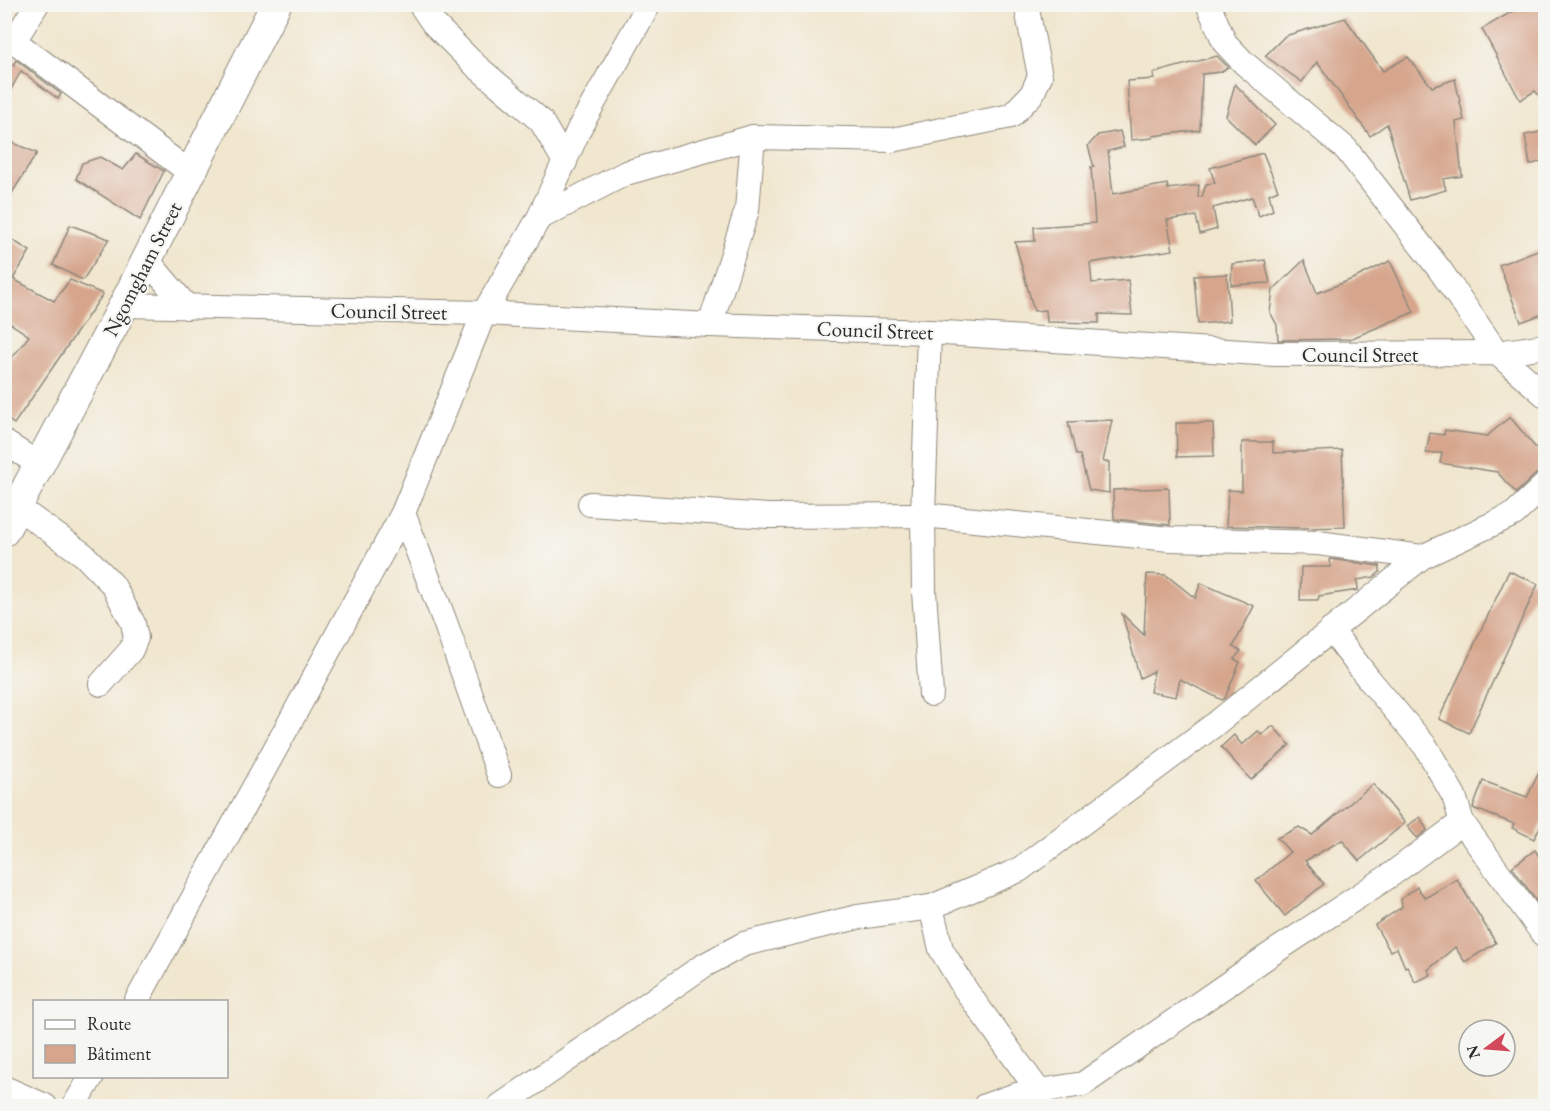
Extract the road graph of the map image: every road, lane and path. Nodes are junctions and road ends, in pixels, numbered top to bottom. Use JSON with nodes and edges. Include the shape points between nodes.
{"nodes":[{"id":1,"x":37,"y":4,"type":"edge"},
{"id":2,"x":276,"y":4,"type":"edge"},
{"id":3,"x":420,"y":4,"type":"edge"},
{"id":4,"x":649,"y":4,"type":"edge"},
{"id":5,"x":1026,"y":4,"type":"edge"},
{"id":6,"x":1208,"y":4,"type":"edge"},
{"id":7,"x":9,"y":40,"type":"edge"},
{"id":8,"x":541,"y":120,"type":"junction"},
{"id":9,"x":580,"y":127,"type":"junction"},
{"id":10,"x":753,"y":137,"type":"junction"},
{"id":11,"x":565,"y":162,"type":"junction"},
{"id":12,"x":192,"y":174,"type":"junction"},
{"id":13,"x":539,"y":218,"type":"junction"},
{"id":14,"x":147,"y":260,"type":"junction"},
{"id":15,"x":124,"y":305,"type":"junction"},
{"id":16,"x":187,"y":307,"type":"junction"},
{"id":17,"x":484,"y":313,"type":"junction"},
{"id":18,"x":710,"y":325,"type":"junction"},
{"id":19,"x":929,"y":332,"type":"junction"},
{"id":20,"x":1545,"y":346,"type":"edge"},
{"id":21,"x":1497,"y":352,"type":"junction"},
{"id":22,"x":1545,"y":396,"type":"edge"},
{"id":23,"x":4,"y":442,"type":"edge"},
{"id":24,"x":40,"y":465,"type":"junction"},
{"id":25,"x":1545,"y":484,"type":"edge"},
{"id":26,"x":590,"y":504,"type":"dead end"},
{"id":27,"x":403,"y":513,"type":"junction"},
{"id":28,"x":923,"y":515,"type":"junction"},
{"id":29,"x":11,"y":519,"type":"edge"},
{"id":30,"x":1422,"y":557,"type":"junction"},
{"id":31,"x":1332,"y":630,"type":"junction"},
{"id":32,"x":101,"y":684,"type":"dead end"},
{"id":33,"x":931,"y":694,"type":"dead end"},
{"id":34,"x":499,"y":775,"type":"dead end"},
{"id":35,"x":1462,"y":822,"type":"junction"},
{"id":36,"x":931,"y":907,"type":"junction"},
{"id":37,"x":1545,"y":938,"type":"edge"},
{"id":38,"x":137,"y":1000,"type":"edge"},
{"id":39,"x":91,"y":1078,"type":"edge"},
{"id":40,"x":1083,"y":1084,"type":"junction"},
{"id":41,"x":4,"y":1088,"type":"edge"},
{"id":42,"x":1038,"y":1090,"type":"junction"},
{"id":43,"x":45,"y":1107,"type":"edge"},
{"id":44,"x":74,"y":1107,"type":"edge"},
{"id":45,"x":500,"y":1107,"type":"edge"},
{"id":46,"x":985,"y":1107,"type":"edge"},
{"id":47,"x":1074,"y":1107,"type":"edge"}],
"edges":[{"from":1,"to":7,"type":"street"},
{"from":2,"to":12,"type":"main road","name":"Ngomgham Street"},
{"from":3,"to":8,"type":"street","via":[[433,23],[475,65]]},
{"from":4,"to":9,"type":"street"},
{"from":5,"to":10,"type":"street","via":[[1040,76],[1032,94],[1011,116],[892,140]]},
{"from":6,"to":21,"type":"street","via":[[1225,43],[1244,63],[1346,149],[1440,270]]},
{"from":7,"to":12,"type":"street"},
{"from":8,"to":9,"type":"street"},
{"from":8,"to":11,"type":"street"},
{"from":9,"to":11,"type":"street"},
{"from":10,"to":13,"type":"street","via":[[626,173]]},
{"from":10,"to":18,"type":"street","via":[[747,210]]},
{"from":11,"to":13,"type":"street"},
{"from":12,"to":14,"type":"main road","name":"Ngomgham Street"},
{"from":13,"to":17,"type":"street"},
{"from":14,"to":15,"type":"main road","name":"Ngomgham Street"},
{"from":14,"to":16,"type":"street"},
{"from":15,"to":16,"type":"street","name":"Council Street"},
{"from":15,"to":24,"type":"main road","name":"Ngomgham Street"},
{"from":16,"to":17,"type":"street","name":"Council Street"},
{"from":17,"to":18,"type":"street","name":"Council Street"},
{"from":17,"to":27,"type":"street"},
{"from":18,"to":19,"type":"street","name":"Council Street"},
{"from":19,"to":21,"type":"street","name":"Council Street","via":[[1274,354]]},
{"from":19,"to":28,"type":"street"},
{"from":20,"to":21,"type":"street","name":"Council Street"},
{"from":21,"to":22,"type":"street"},
{"from":23,"to":24,"type":"street"},
{"from":24,"to":29,"type":"main road","name":"Ngomgham Street"},
{"from":25,"to":30,"type":"street","via":[[1514,514]]},
{"from":26,"to":28,"type":"street","via":[[768,516]]},
{"from":27,"to":34,"type":"street"},
{"from":27,"to":38,"type":"street"},
{"from":28,"to":30,"type":"street","via":[[1170,539],[1318,543]]},
{"from":28,"to":33,"type":"street"},
{"from":29,"to":32,"type":"street","via":[[84,555],[113,585],[133,623],[136,638],[131,650]]},
{"from":30,"to":31,"type":"street"},
{"from":31,"to":35,"type":"street","via":[[1426,747],[1454,796]]},
{"from":31,"to":36,"type":"street","via":[[1214,725],[1019,870]]},
{"from":35,"to":37,"type":"street"},
{"from":35,"to":40,"type":"street"},
{"from":36,"to":42,"type":"street","via":[[941,949]]},
{"from":36,"to":45,"type":"street","via":[[858,917],[744,944],[703,966]]},
{"from":39,"to":44,"type":"street"},
{"from":40,"to":42,"type":"street"},
{"from":40,"to":47,"type":"street"},
{"from":41,"to":43,"type":"street"},
{"from":42,"to":46,"type":"street"}]}
